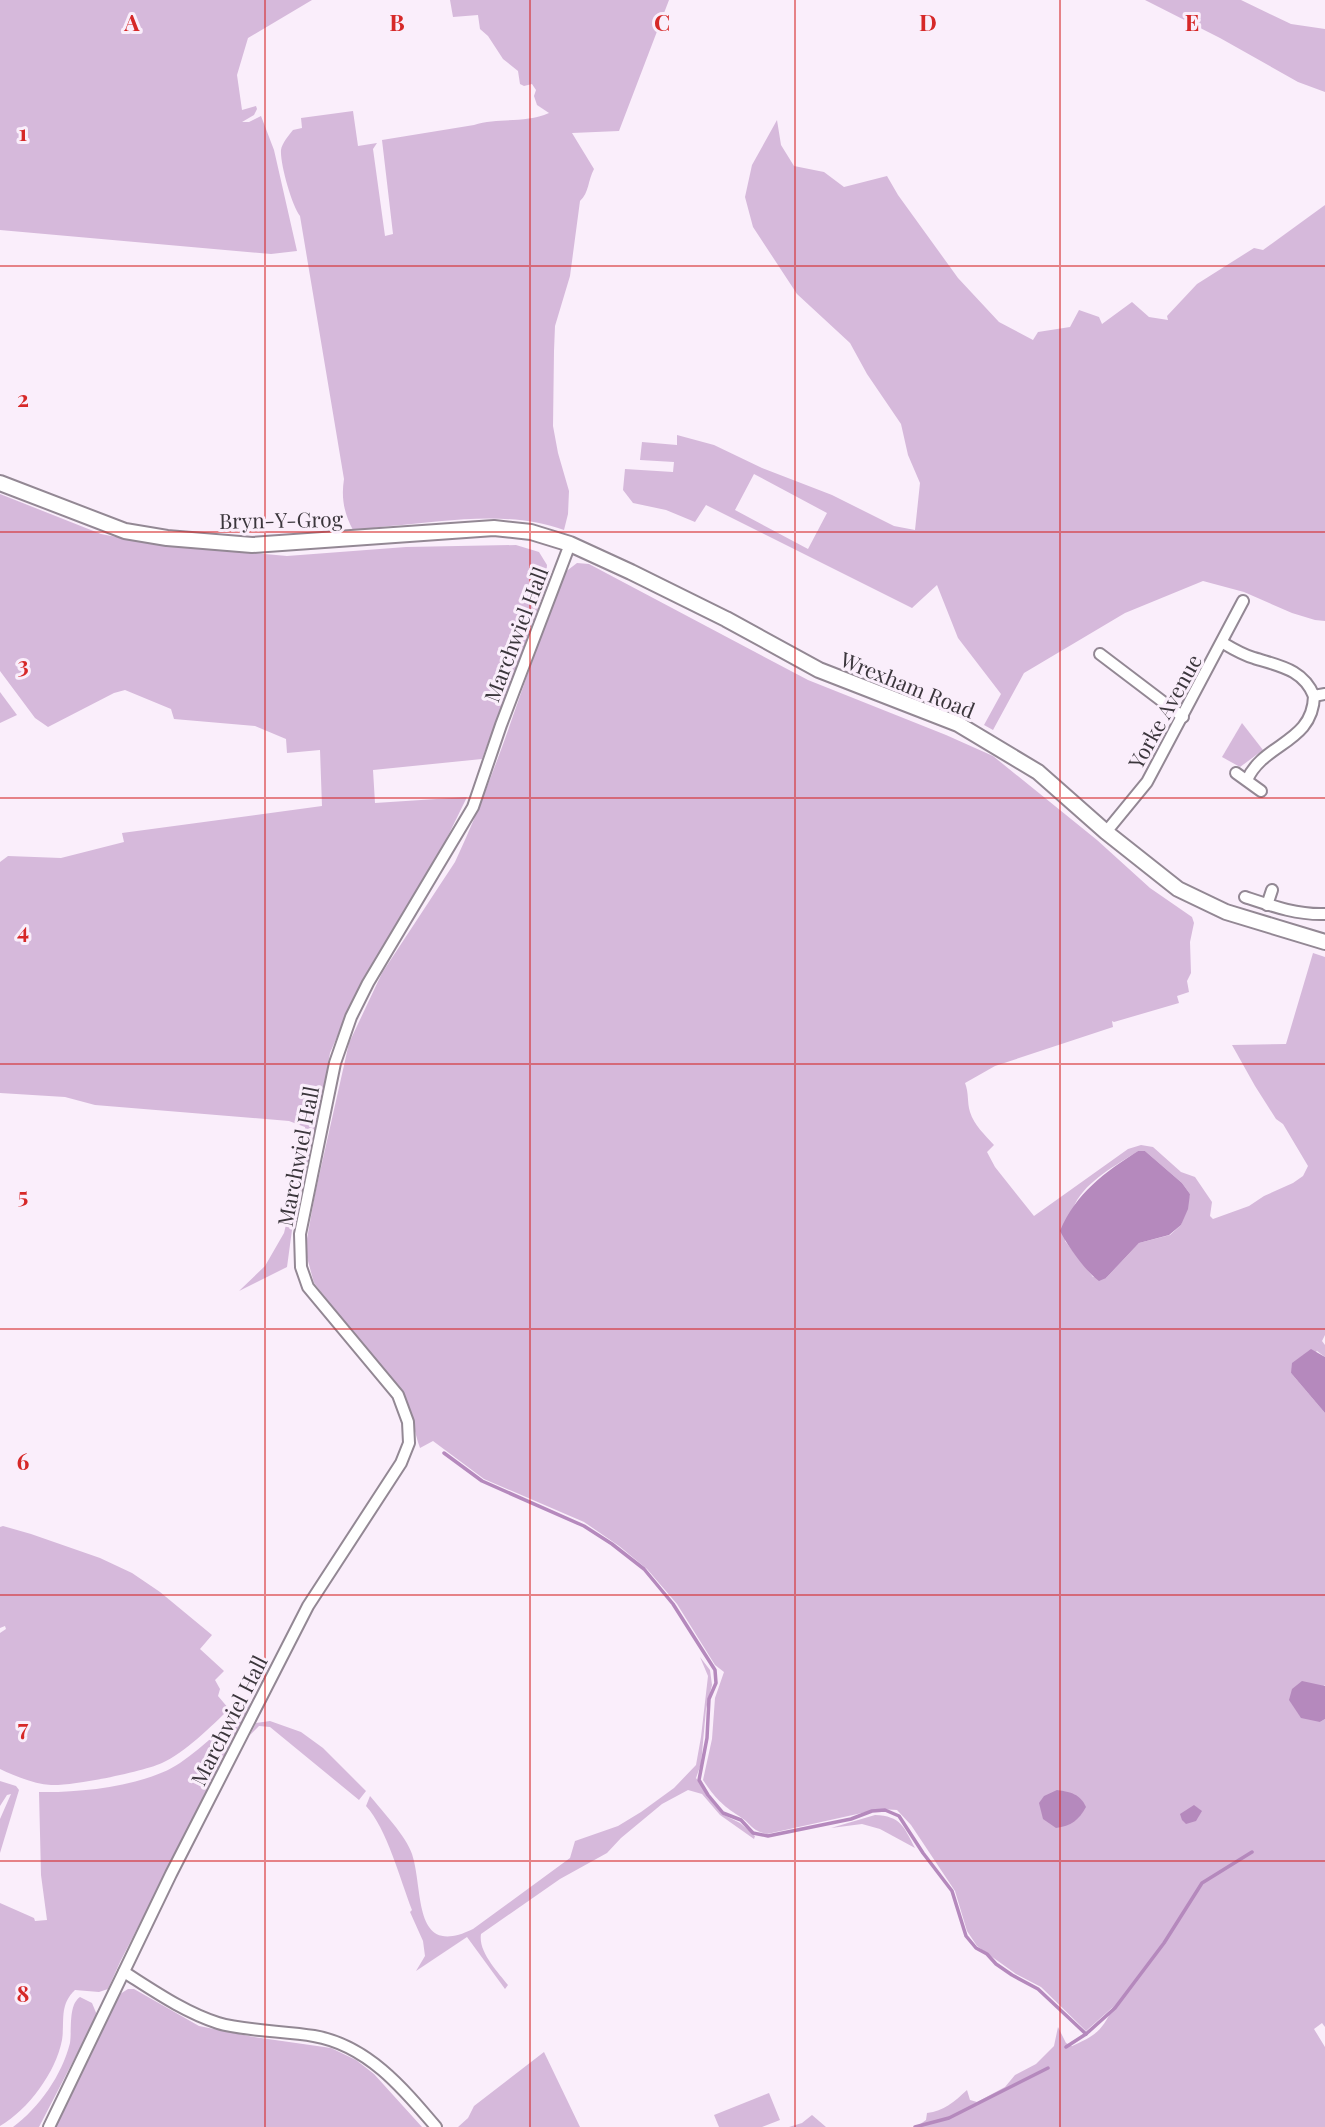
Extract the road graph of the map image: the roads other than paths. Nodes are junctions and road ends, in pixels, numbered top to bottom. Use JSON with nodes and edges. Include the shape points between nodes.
{"nodes":[{"id":1,"x":0,"y":483,"type":"edge"},
{"id":2,"x":570,"y":544,"type":"junction"},
{"id":3,"x":1243,"y":601,"type":"dead end"},
{"id":4,"x":1223,"y":643,"type":"junction"},
{"id":5,"x":1100,"y":654,"type":"dead end"},
{"id":6,"x":1135,"y":663,"type":"dead end"},
{"id":7,"x":1128,"y":674,"type":"junction"},
{"id":8,"x":1320,"y":695,"type":"edge"},
{"id":9,"x":1183,"y":717,"type":"junction"},
{"id":10,"x":1236,"y":773,"type":"dead end"},
{"id":11,"x":1247,"y":780,"type":"junction"},
{"id":12,"x":1261,"y":791,"type":"dead end"},
{"id":13,"x":1106,"y":832,"type":"junction"},
{"id":14,"x":1272,"y":890,"type":"dead end"},
{"id":15,"x":1245,"y":897,"type":"dead end"},
{"id":16,"x":1267,"y":905,"type":"junction"},
{"id":17,"x":1325,"y":914,"type":"edge"},
{"id":18,"x":1325,"y":942,"type":"edge"},
{"id":19,"x":124,"y":1972,"type":"junction"},
{"id":20,"x":49,"y":2127,"type":"edge"},
{"id":21,"x":436,"y":2127,"type":"edge"}],
"edges":[{"from":1,"to":2,"type":"main road","name":"Bryn-Y-Grog","via":[[125,531],[167,538],[252,545],[495,528],[531,532]]},
{"from":2,"to":13,"type":"main road","name":"Wrexham Road","via":[[667,589],[819,670],[958,724],[1038,772]]},
{"from":2,"to":19,"type":"street","name":"Marchwiel Hall","via":[[473,807],[351,1017],[335,1063],[300,1234],[301,1267],[308,1287],[398,1395],[408,1422],[409,1443],[401,1463],[308,1606]]},
{"from":3,"to":4,"type":"street","name":"Yorke Avenue"},
{"from":4,"to":8,"type":"street","via":[[1292,670]]},
{"from":4,"to":9,"type":"street","name":"Yorke Avenue"},
{"from":5,"to":7,"type":"street"},
{"from":6,"to":7,"type":"street"},
{"from":7,"to":9,"type":"street"},
{"from":8,"to":11,"type":"street","via":[[1303,730],[1252,767]]},
{"from":9,"to":13,"type":"street","name":"Yorke Avenue","via":[[1147,782]]},
{"from":10,"to":11,"type":"street"},
{"from":11,"to":12,"type":"street"},
{"from":13,"to":18,"type":"main road","name":"Wrexham Road","via":[[1178,889],[1226,912]]},
{"from":14,"to":16,"type":"street"},
{"from":15,"to":16,"type":"street"},
{"from":16,"to":17,"type":"street"},
{"from":19,"to":20,"type":"street","name":"Marchwiel Hall"},
{"from":19,"to":21,"type":"street","via":[[170,2002],[219,2024],[317,2036],[351,2049],[398,2082]]}]}
